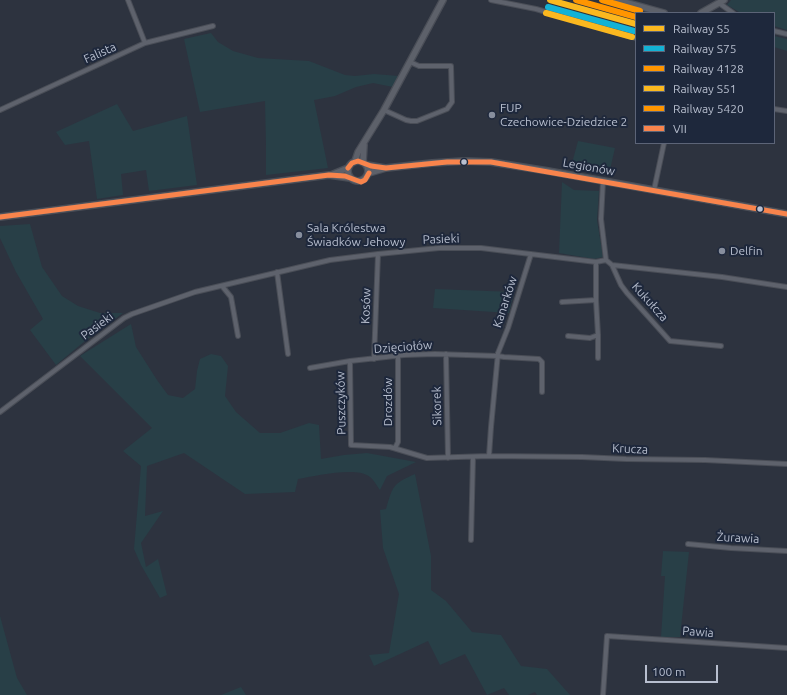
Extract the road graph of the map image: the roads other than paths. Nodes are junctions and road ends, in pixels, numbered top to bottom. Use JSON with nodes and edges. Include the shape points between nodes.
{"nodes":[{"id":1,"x":128,"y":0,"type":"edge"},
{"id":2,"x":443,"y":0,"type":"edge"},
{"id":3,"x":492,"y":0,"type":"edge"},
{"id":4,"x":617,"y":0,"type":"edge"},
{"id":5,"x":721,"y":2,"type":"edge"},
{"id":6,"x":660,"y":12,"type":"edge"},
{"id":7,"x":703,"y":12,"type":"edge"},
{"id":8,"x":732,"y":12,"type":"edge"},
{"id":9,"x":213,"y":26,"type":"dead end"},
{"id":10,"x":775,"y":31,"type":"edge"},
{"id":11,"x":787,"y":34,"type":"edge"},
{"id":12,"x":635,"y":38,"type":"edge"},
{"id":13,"x":145,"y":43,"type":"junction"},
{"id":14,"x":410,"y":62,"type":"junction"},
{"id":15,"x":775,"y":109,"type":"edge"},
{"id":16,"x":0,"y":110,"type":"edge"},
{"id":17,"x":384,"y":110,"type":"junction"},
{"id":18,"x":787,"y":111,"type":"edge"},
{"id":19,"x":365,"y":142,"type":"junction"},
{"id":20,"x":664,"y":144,"type":"edge"},
{"id":21,"x":355,"y":161,"type":"junction"},
{"id":22,"x":365,"y":164,"type":"junction"},
{"id":23,"x":348,"y":168,"type":"junction"},
{"id":24,"x":386,"y":168,"type":"junction"},
{"id":25,"x":369,"y":173,"type":"junction"},
{"id":26,"x":329,"y":176,"type":"junction"},
{"id":27,"x":350,"y":178,"type":"junction"},
{"id":28,"x":603,"y":181,"type":"junction"},
{"id":29,"x":654,"y":190,"type":"junction"},
{"id":30,"x":787,"y":214,"type":"edge"},
{"id":31,"x":0,"y":217,"type":"edge"},
{"id":32,"x":378,"y":254,"type":"junction"},
{"id":33,"x":531,"y":254,"type":"junction"},
{"id":34,"x":606,"y":260,"type":"junction"},
{"id":35,"x":596,"y":262,"type":"junction"},
{"id":36,"x":612,"y":265,"type":"junction"},
{"id":37,"x":277,"y":272,"type":"junction"},
{"id":38,"x":222,"y":286,"type":"junction"},
{"id":39,"x":787,"y":287,"type":"edge"},
{"id":40,"x":596,"y":300,"type":"junction"},
{"id":41,"x":562,"y":302,"type":"dead end"},
{"id":42,"x":598,"y":335,"type":"junction"},
{"id":43,"x":238,"y":336,"type":"dead end"},
{"id":44,"x":568,"y":336,"type":"dead end"},
{"id":45,"x":721,"y":346,"type":"dead end"},
{"id":46,"x":288,"y":354,"type":"dead end"},
{"id":47,"x":446,"y":354,"type":"junction"},
{"id":48,"x":398,"y":356,"type":"junction"},
{"id":49,"x":498,"y":356,"type":"junction"},
{"id":50,"x":598,"y":358,"type":"dead end"},
{"id":51,"x":374,"y":359,"type":"junction"},
{"id":52,"x":350,"y":361,"type":"junction"},
{"id":53,"x":310,"y":368,"type":"dead end"},
{"id":54,"x":542,"y":392,"type":"dead end"},
{"id":55,"x":0,"y":412,"type":"edge"},
{"id":56,"x":352,"y":445,"type":"joint"},
{"id":57,"x":395,"y":448,"type":"junction"},
{"id":58,"x":489,"y":456,"type":"junction"},
{"id":59,"x":473,"y":457,"type":"junction"},
{"id":60,"x":448,"y":458,"type":"junction"},
{"id":61,"x":787,"y":464,"type":"edge"},
{"id":62,"x":471,"y":540,"type":"dead end"},
{"id":63,"x":688,"y":544,"type":"dead end"},
{"id":64,"x":787,"y":550,"type":"edge"},
{"id":65,"x":787,"y":648,"type":"edge"},
{"id":66,"x":603,"y":695,"type":"edge"}],
"edges":[{"from":1,"to":13,"type":"street"},
{"from":2,"to":14,"type":"street"},
{"from":3,"to":12,"type":"street","via":[[536,9]]},
{"from":4,"to":6,"type":"street"},
{"from":5,"to":7,"type":"street"},
{"from":5,"to":8,"type":"street"},
{"from":9,"to":13,"type":"street","name":"Falista"},
{"from":10,"to":11,"type":"street"},
{"from":13,"to":16,"type":"street","name":"Falista"},
{"from":14,"to":17,"type":"street"},
{"from":14,"to":17,"type":"street","via":[[419,66],[451,66],[450,106],[417,120],[406,120]]},
{"from":15,"to":18,"type":"street"},
{"from":17,"to":19,"type":"street"},
{"from":19,"to":21,"type":"street"},
{"from":19,"to":22,"type":"street"},
{"from":20,"to":29,"type":"street"},
{"from":21,"to":22,"type":"street"},
{"from":21,"to":23,"type":"street"},
{"from":22,"to":24,"type":"street","name":"Legionów"},
{"from":22,"to":25,"type":"street"},
{"from":23,"to":26,"type":"street"},
{"from":23,"to":27,"type":"street"},
{"from":24,"to":25,"type":"street","name":"Legionów"},
{"from":24,"to":28,"type":"street","name":"Legionów","via":[[479,161]]},
{"from":25,"to":27,"type":"street","via":[[362,181],[356,182]]},
{"from":26,"to":27,"type":"street"},
{"from":26,"to":31,"type":"street"},
{"from":28,"to":29,"type":"street","name":"Legionów"},
{"from":28,"to":34,"type":"street","via":[[601,219]]},
{"from":29,"to":30,"type":"street","name":"Legionów"},
{"from":32,"to":33,"type":"street","name":"Pasieki","via":[[446,248],[481,248]]},
{"from":32,"to":37,"type":"street","name":"Pasieki","via":[[330,260]]},
{"from":32,"to":51,"type":"street","name":"Kosów"},
{"from":33,"to":35,"type":"street","name":"Pasieki"},
{"from":33,"to":49,"type":"street","name":"Kanarków"},
{"from":34,"to":35,"type":"street","name":"Pasieki"},
{"from":34,"to":36,"type":"street","name":"Kukułcza"},
{"from":35,"to":40,"type":"street"},
{"from":36,"to":39,"type":"street"},
{"from":36,"to":45,"type":"street","name":"Kukułcza","via":[[626,293],[670,341]]},
{"from":37,"to":38,"type":"street","name":"Pasieki"},
{"from":37,"to":46,"type":"street"},
{"from":38,"to":43,"type":"street","via":[[231,297]]},
{"from":38,"to":55,"type":"street","name":"Pasieki","via":[[195,292],[124,318]]},
{"from":40,"to":41,"type":"street"},
{"from":40,"to":42,"type":"street"},
{"from":42,"to":44,"type":"street","via":[[590,338]]},
{"from":42,"to":50,"type":"street"},
{"from":47,"to":48,"type":"street","name":"Dzięciołów"},
{"from":47,"to":49,"type":"street","name":"Dzięciołów"},
{"from":47,"to":60,"type":"street","name":"Sikorek"},
{"from":48,"to":51,"type":"street","name":"Dzięciołów"},
{"from":48,"to":57,"type":"street","name":"Drozdów","via":[[398,442]]},
{"from":49,"to":54,"type":"street","via":[[539,359],[542,362]]},
{"from":49,"to":58,"type":"street","name":"Kanarków"},
{"from":51,"to":52,"type":"street","name":"Dzięciołów"},
{"from":52,"to":53,"type":"street","name":"Dzięciołów"},
{"from":52,"to":56,"type":"street","name":"Puszczyków"},
{"from":56,"to":57,"type":"street","name":"Krucza"},
{"from":57,"to":60,"type":"street","name":"Krucza","via":[[428,458]]},
{"from":58,"to":59,"type":"street","name":"Krucza"},
{"from":58,"to":61,"type":"street","name":"Krucza"},
{"from":59,"to":60,"type":"street","name":"Krucza"},
{"from":59,"to":62,"type":"street"},
{"from":63,"to":64,"type":"street","name":"Żurawia"},
{"from":65,"to":66,"type":"street","name":"Pawia","via":[[607,636]]}]}
